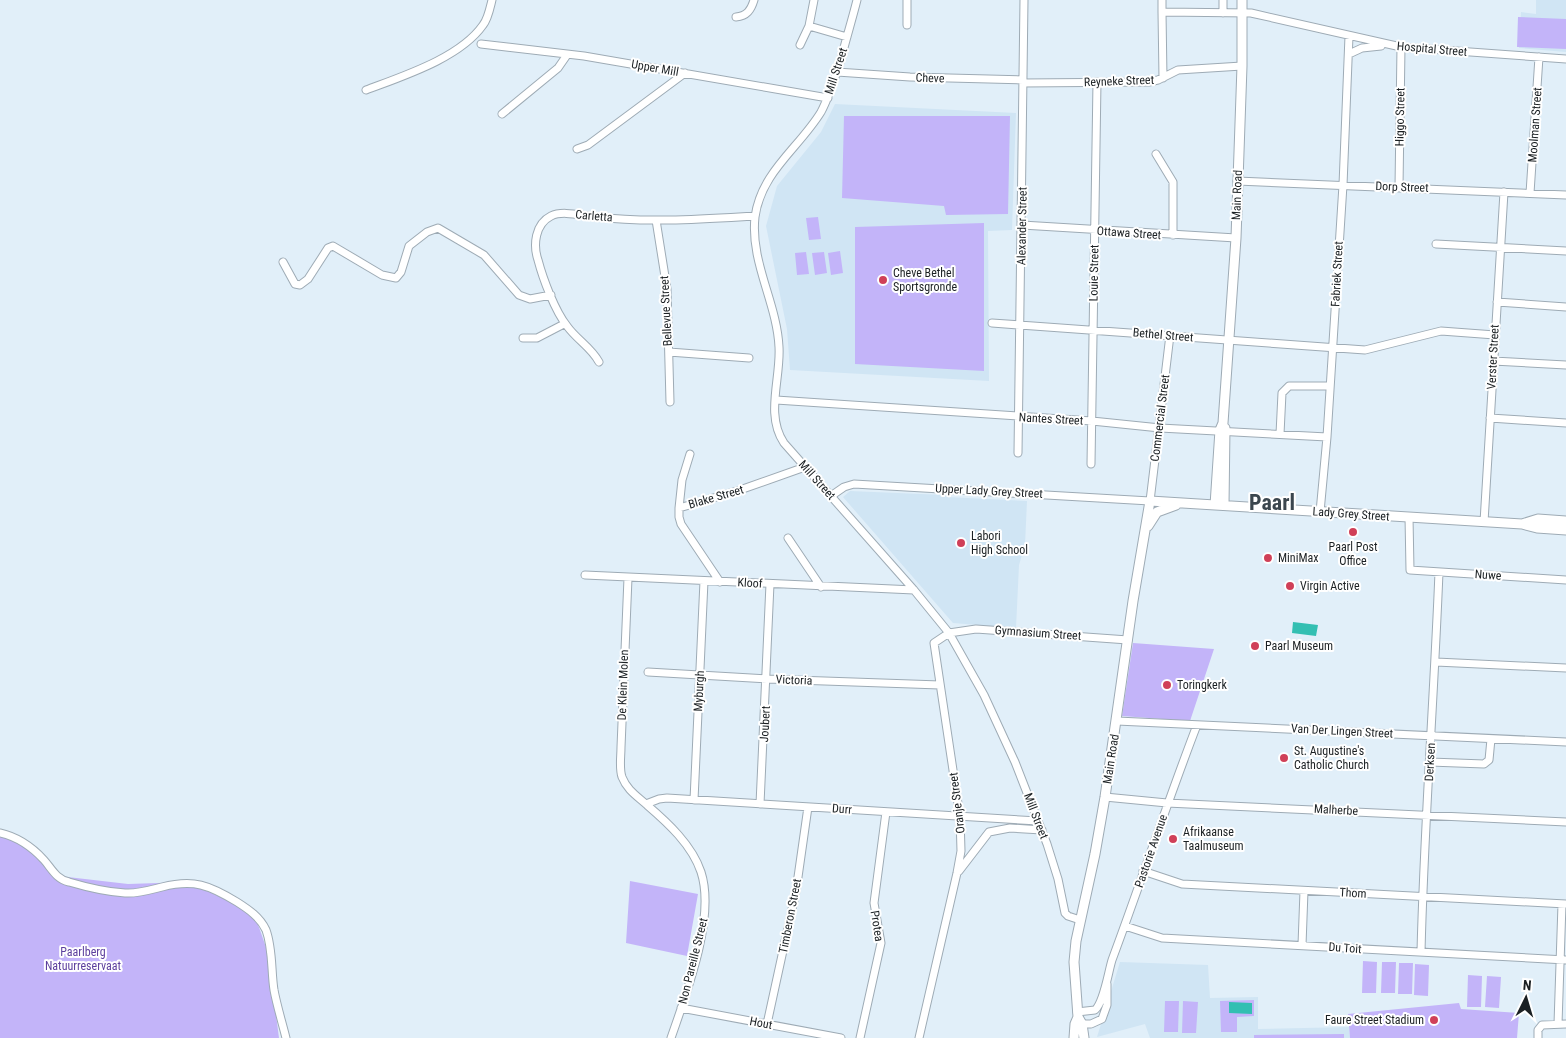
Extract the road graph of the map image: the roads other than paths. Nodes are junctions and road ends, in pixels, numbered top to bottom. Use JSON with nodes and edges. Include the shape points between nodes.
{"nodes":[{"id":1,"x":492,"y":0,"type":"edge"},
{"id":2,"x":754,"y":0,"type":"edge"},
{"id":3,"x":814,"y":0,"type":"edge"},
{"id":4,"x":857,"y":0,"type":"edge"},
{"id":5,"x":907,"y":0,"type":"edge"},
{"id":6,"x":1024,"y":0,"type":"edge"},
{"id":7,"x":1162,"y":0,"type":"edge"},
{"id":8,"x":1222,"y":0,"type":"edge"},
{"id":9,"x":1242,"y":0,"type":"edge"},
{"id":10,"x":1162,"y":12,"type":"junction"},
{"id":11,"x":1223,"y":13,"type":"junction"},
{"id":12,"x":1242,"y":13,"type":"junction"},
{"id":13,"x":736,"y":17,"type":"dead end"},
{"id":14,"x":907,"y":24,"type":"dead end"},
{"id":15,"x":809,"y":26,"type":"junction"},
{"id":16,"x":1349,"y":36,"type":"junction"},
{"id":17,"x":847,"y":37,"type":"junction"},
{"id":18,"x":481,"y":44,"type":"dead end"},
{"id":19,"x":800,"y":45,"type":"dead end"},
{"id":20,"x":1389,"y":45,"type":"junction"},
{"id":21,"x":1401,"y":48,"type":"junction"},
{"id":22,"x":1349,"y":54,"type":"junction"},
{"id":23,"x":567,"y":55,"type":"junction"},
{"id":24,"x":1539,"y":58,"type":"junction"},
{"id":25,"x":1566,"y":59,"type":"edge"},
{"id":26,"x":1242,"y":66,"type":"junction"},
{"id":27,"x":836,"y":72,"type":"junction"},
{"id":28,"x":685,"y":73,"type":"junction"},
{"id":29,"x":1163,"y":78,"type":"junction"},
{"id":30,"x":1023,"y":81,"type":"junction"},
{"id":31,"x":1097,"y":82,"type":"junction"},
{"id":32,"x":366,"y":90,"type":"dead end"},
{"id":33,"x":828,"y":98,"type":"junction"},
{"id":34,"x":502,"y":114,"type":"dead end"},
{"id":35,"x":577,"y":149,"type":"dead end"},
{"id":36,"x":1156,"y":154,"type":"dead end"},
{"id":37,"x":1237,"y":181,"type":"junction"},
{"id":38,"x":1343,"y":185,"type":"junction"},
{"id":39,"x":1399,"y":187,"type":"junction"},
{"id":40,"x":1504,"y":192,"type":"junction"},
{"id":41,"x":1530,"y":193,"type":"junction"},
{"id":42,"x":1566,"y":195,"type":"edge"},
{"id":43,"x":756,"y":216,"type":"junction"},
{"id":44,"x":656,"y":220,"type":"junction"},
{"id":45,"x":1022,"y":225,"type":"junction"},
{"id":46,"x":1095,"y":231,"type":"junction"},
{"id":47,"x":1173,"y":235,"type":"junction"},
{"id":48,"x":1236,"y":238,"type":"junction"},
{"id":49,"x":1436,"y":244,"type":"dead end"},
{"id":50,"x":1500,"y":247,"type":"junction"},
{"id":51,"x":1566,"y":251,"type":"edge"},
{"id":52,"x":283,"y":262,"type":"dead end"},
{"id":53,"x":551,"y":295,"type":"junction"},
{"id":54,"x":1497,"y":302,"type":"junction"},
{"id":55,"x":1566,"y":307,"type":"edge"},
{"id":56,"x":564,"y":324,"type":"junction"},
{"id":57,"x":992,"y":324,"type":"dead end"},
{"id":58,"x":1020,"y":325,"type":"junction"},
{"id":59,"x":1093,"y":330,"type":"junction"},
{"id":60,"x":1170,"y":336,"type":"junction"},
{"id":61,"x":1495,"y":336,"type":"junction"},
{"id":62,"x":523,"y":338,"type":"dead end"},
{"id":63,"x":1229,"y":340,"type":"junction"},
{"id":64,"x":1333,"y":348,"type":"junction"},
{"id":65,"x":669,"y":352,"type":"junction"},
{"id":66,"x":748,"y":358,"type":"dead end"},
{"id":67,"x":1493,"y":361,"type":"junction"},
{"id":68,"x":599,"y":362,"type":"dead end"},
{"id":69,"x":1566,"y":365,"type":"edge"},
{"id":70,"x":1330,"y":386,"type":"junction"},
{"id":71,"x":776,"y":400,"type":"junction"},
{"id":72,"x":670,"y":402,"type":"dead end"},
{"id":73,"x":1020,"y":417,"type":"junction"},
{"id":74,"x":1490,"y":418,"type":"junction"},
{"id":75,"x":1092,"y":421,"type":"junction"},
{"id":76,"x":1566,"y":423,"type":"edge"},
{"id":77,"x":1160,"y":428,"type":"junction"},
{"id":78,"x":1223,"y":428,"type":"junction"},
{"id":79,"x":1280,"y":434,"type":"junction"},
{"id":80,"x":1327,"y":437,"type":"junction"},
{"id":81,"x":1018,"y":453,"type":"dead end"},
{"id":82,"x":690,"y":454,"type":"dead end"},
{"id":83,"x":1091,"y":464,"type":"dead end"},
{"id":84,"x":806,"y":467,"type":"junction"},
{"id":85,"x":831,"y":496,"type":"junction"},
{"id":86,"x":1150,"y":501,"type":"junction"},
{"id":87,"x":1186,"y":503,"type":"junction"},
{"id":88,"x":1219,"y":505,"type":"junction"},
{"id":89,"x":679,"y":508,"type":"junction"},
{"id":90,"x":1320,"y":512,"type":"junction"},
{"id":91,"x":1409,"y":517,"type":"junction"},
{"id":92,"x":1566,"y":521,"type":"edge"},
{"id":93,"x":1484,"y":522,"type":"junction"},
{"id":94,"x":1522,"y":524,"type":"junction"},
{"id":95,"x":1566,"y":530,"type":"edge"},
{"id":96,"x":1145,"y":536,"type":"junction"},
{"id":97,"x":788,"y":538,"type":"dead end"},
{"id":98,"x":1439,"y":572,"type":"junction"},
{"id":99,"x":585,"y":575,"type":"dead end"},
{"id":100,"x":628,"y":578,"type":"junction"},
{"id":101,"x":1566,"y":580,"type":"edge"},
{"id":102,"x":704,"y":582,"type":"junction"},
{"id":103,"x":720,"y":582,"type":"junction"},
{"id":104,"x":770,"y":584,"type":"junction"},
{"id":105,"x":821,"y":586,"type":"junction"},
{"id":106,"x":914,"y":590,"type":"junction"},
{"id":107,"x":949,"y":632,"type":"junction"},
{"id":108,"x":1128,"y":640,"type":"junction"},
{"id":109,"x":1436,"y":662,"type":"junction"},
{"id":110,"x":1566,"y":668,"type":"edge"},
{"id":111,"x":648,"y":672,"type":"dead end"},
{"id":112,"x":700,"y":674,"type":"junction"},
{"id":113,"x":767,"y":679,"type":"junction"},
{"id":114,"x":940,"y":685,"type":"junction"},
{"id":115,"x":1117,"y":721,"type":"junction"},
{"id":116,"x":1197,"y":725,"type":"junction"},
{"id":117,"x":1432,"y":736,"type":"junction"},
{"id":118,"x":1491,"y":739,"type":"junction"},
{"id":119,"x":1566,"y":742,"type":"edge"},
{"id":120,"x":1430,"y":762,"type":"junction"},
{"id":121,"x":629,"y":790,"type":"joint"},
{"id":122,"x":1105,"y":798,"type":"junction"},
{"id":123,"x":694,"y":800,"type":"junction"},
{"id":124,"x":1167,"y":803,"type":"junction"},
{"id":125,"x":646,"y":804,"type":"junction"},
{"id":126,"x":760,"y":804,"type":"junction"},
{"id":127,"x":808,"y":807,"type":"junction"},
{"id":128,"x":886,"y":812,"type":"junction"},
{"id":129,"x":1428,"y":814,"type":"junction"},
{"id":130,"x":960,"y":816,"type":"junction"},
{"id":131,"x":1038,"y":821,"type":"junction"},
{"id":132,"x":1566,"y":822,"type":"edge"},
{"id":133,"x":1042,"y":830,"type":"junction"},
{"id":134,"x":0,"y":833,"type":"edge"},
{"id":135,"x":1143,"y":871,"type":"junction"},
{"id":136,"x":957,"y":873,"type":"junction"},
{"id":137,"x":1304,"y":891,"type":"junction"},
{"id":138,"x":1422,"y":897,"type":"junction"},
{"id":139,"x":1564,"y":904,"type":"edge"},
{"id":140,"x":1080,"y":920,"type":"junction"},
{"id":141,"x":1125,"y":926,"type":"junction"},
{"id":142,"x":1302,"y":945,"type":"junction"},
{"id":143,"x":1421,"y":952,"type":"junction"},
{"id":144,"x":1564,"y":960,"type":"edge"},
{"id":145,"x":1106,"y":978,"type":"junction"},
{"id":146,"x":1563,"y":996,"type":"edge"},
{"id":147,"x":681,"y":1008,"type":"junction"},
{"id":148,"x":1078,"y":1019,"type":"junction"},
{"id":149,"x":767,"y":1024,"type":"junction"},
{"id":150,"x":1558,"y":1024,"type":"junction"},
{"id":151,"x":1566,"y":1024,"type":"edge"},
{"id":152,"x":286,"y":1038,"type":"edge"},
{"id":153,"x":670,"y":1038,"type":"edge"},
{"id":154,"x":841,"y":1038,"type":"edge"},
{"id":155,"x":860,"y":1038,"type":"edge"},
{"id":156,"x":919,"y":1038,"type":"edge"},
{"id":157,"x":1074,"y":1038,"type":"edge"},
{"id":158,"x":1084,"y":1038,"type":"edge"},
{"id":159,"x":1538,"y":1038,"type":"edge"}],
"edges":[{"from":1,"to":32,"type":"street","via":[[484,24],[458,49]]},
{"from":2,"to":13,"type":"street","via":[[748,13]]},
{"from":3,"to":15,"type":"street"},
{"from":4,"to":17,"type":"street","name":"Mill Street"},
{"from":5,"to":14,"type":"street"},
{"from":6,"to":30,"type":"street","name":"Alexander Street"},
{"from":7,"to":10,"type":"street"},
{"from":8,"to":11,"type":"street"},
{"from":9,"to":12,"type":"main road","name":"Main Road"},
{"from":10,"to":11,"type":"street","name":"Hospital Street"},
{"from":10,"to":29,"type":"street"},
{"from":11,"to":12,"type":"street","name":"Hospital Street"},
{"from":12,"to":16,"type":"street","name":"Hospital Street","via":[[1282,19]]},
{"from":12,"to":26,"type":"main road","name":"Main Road"},
{"from":15,"to":17,"type":"street"},
{"from":15,"to":19,"type":"street"},
{"from":16,"to":20,"type":"street","name":"Hospital Street"},
{"from":16,"to":22,"type":"street","name":"Fabriek Street"},
{"from":17,"to":27,"type":"street","name":"Mill Street"},
{"from":18,"to":23,"type":"street","name":"Upper Mill"},
{"from":20,"to":21,"type":"street","name":"Hospital Street"},
{"from":20,"to":22,"type":"street","via":[[1362,48]]},
{"from":21,"to":24,"type":"street","name":"Hospital Street"},
{"from":21,"to":39,"type":"street","name":"Higgo Street"},
{"from":22,"to":38,"type":"street","name":"Fabriek Street"},
{"from":23,"to":28,"type":"street","name":"Upper Mill"},
{"from":23,"to":34,"type":"street","via":[[558,68]]},
{"from":24,"to":25,"type":"street","name":"Hospital Street"},
{"from":24,"to":41,"type":"street","name":"Moolman Street"},
{"from":26,"to":29,"type":"street","name":"Reyneke Street","via":[[1178,70]]},
{"from":26,"to":37,"type":"main road","name":"Main Road"},
{"from":27,"to":30,"type":"street","name":"Cheve"},
{"from":27,"to":33,"type":"street","name":"Mill Street"},
{"from":28,"to":33,"type":"street","name":"Upper Mill"},
{"from":28,"to":35,"type":"street","via":[[588,145]]},
{"from":29,"to":31,"type":"street","name":"Reyneke Street","via":[[1149,82]]},
{"from":30,"to":31,"type":"street","name":"Reyneke Street"},
{"from":30,"to":45,"type":"street","name":"Alexander Street"},
{"from":31,"to":46,"type":"street","name":"Louie Street"},
{"from":33,"to":43,"type":"street","name":"Mill Street","via":[[814,121],[771,174]]},
{"from":36,"to":47,"type":"street","via":[[1173,182]]},
{"from":37,"to":38,"type":"street","name":"Dorp Street"},
{"from":37,"to":48,"type":"main road","name":"Main Road"},
{"from":38,"to":39,"type":"street","name":"Dorp Street"},
{"from":38,"to":64,"type":"street","name":"Fabriek Street"},
{"from":39,"to":40,"type":"street","name":"Dorp Street"},
{"from":40,"to":41,"type":"street","name":"Dorp Street"},
{"from":40,"to":50,"type":"street","name":"Verster Street"},
{"from":41,"to":42,"type":"street","name":"Dorp Street"},
{"from":43,"to":44,"type":"street","name":"Carletta"},
{"from":43,"to":71,"type":"street","name":"Mill Street","via":[[758,254],[778,337],[780,358]]},
{"from":44,"to":53,"type":"street","name":"Carletta","via":[[564,214],[548,217],[540,226],[535,247]]},
{"from":44,"to":65,"type":"street","name":"Bellevue Street","via":[[666,289]]},
{"from":45,"to":46,"type":"street","name":"Ottawa Street"},
{"from":45,"to":58,"type":"street","name":"Alexander Street"},
{"from":46,"to":47,"type":"street","name":"Ottawa Street"},
{"from":46,"to":59,"type":"street","name":"Louie Street"},
{"from":47,"to":48,"type":"street","name":"Ottawa Street"},
{"from":48,"to":63,"type":"main road","name":"Main Road"},
{"from":49,"to":50,"type":"street"},
{"from":50,"to":51,"type":"street"},
{"from":50,"to":54,"type":"street","name":"Verster Street"},
{"from":52,"to":53,"type":"street","via":[[296,284],[300,285],[308,279],[328,248],[333,246],[382,274],[396,278],[409,246],[426,232],[438,228],[484,255],[519,295],[530,299]]},
{"from":53,"to":56,"type":"street","name":"Carletta"},
{"from":54,"to":55,"type":"street"},
{"from":54,"to":61,"type":"street","name":"Verster Street"},
{"from":56,"to":62,"type":"street","via":[[537,338]]},
{"from":56,"to":68,"type":"street","name":"Carletta","via":[[592,350]]},
{"from":57,"to":58,"type":"street","name":"Bethel Street"},
{"from":58,"to":59,"type":"street","name":"Bethel Street"},
{"from":58,"to":73,"type":"street","name":"Alexander Street"},
{"from":59,"to":60,"type":"street","name":"Bethel Street"},
{"from":59,"to":75,"type":"street","name":"Louie Street"},
{"from":60,"to":63,"type":"street","name":"Bethel Street"},
{"from":60,"to":77,"type":"street","name":"Commercial Street"},
{"from":61,"to":64,"type":"street","name":"Bethel Street","via":[[1441,331],[1365,350]]},
{"from":61,"to":67,"type":"street","name":"Verster Street"},
{"from":63,"to":64,"type":"street","name":"Bethel Street"},
{"from":63,"to":78,"type":"main road","name":"Main Road"},
{"from":64,"to":70,"type":"street","name":"Fabriek Street"},
{"from":65,"to":66,"type":"street"},
{"from":65,"to":72,"type":"street","name":"Bellevue Street"},
{"from":67,"to":69,"type":"street"},
{"from":67,"to":74,"type":"street","name":"Verster Street"},
{"from":70,"to":79,"type":"street","via":[[1289,386],[1285,389],[1282,393]]},
{"from":70,"to":80,"type":"street","name":"Fabriek Street"},
{"from":71,"to":73,"type":"street","name":"Nantes Street"},
{"from":71,"to":84,"type":"street","name":"Mill Street","via":[[777,432]]},
{"from":73,"to":75,"type":"street","name":"Nantes Street"},
{"from":73,"to":81,"type":"street","name":"Alexander Street"},
{"from":74,"to":76,"type":"street"},
{"from":74,"to":93,"type":"street","name":"Verster Street"},
{"from":75,"to":77,"type":"street","name":"Nantes Street"},
{"from":75,"to":83,"type":"street","name":"Louie Street"},
{"from":77,"to":78,"type":"street","name":"Nantes Street"},
{"from":77,"to":86,"type":"street","name":"Commercial Street"},
{"from":78,"to":79,"type":"street","name":"Nantes Street"},
{"from":78,"to":88,"type":"main road"},
{"from":79,"to":80,"type":"street","name":"Nantes Street"},
{"from":80,"to":90,"type":"street","name":"Fabriek Street"},
{"from":82,"to":89,"type":"street","via":[[682,480]]},
{"from":84,"to":85,"type":"street","name":"Mill Street"},
{"from":84,"to":89,"type":"street","name":"Blake Street"},
{"from":85,"to":86,"type":"street","name":"Upper Lady Grey Street","via":[[854,484]]},
{"from":85,"to":106,"type":"street","name":"Mill Street"},
{"from":86,"to":87,"type":"main road","name":"Lady Grey Street"},
{"from":86,"to":96,"type":"main road","name":"Main Road"},
{"from":87,"to":88,"type":"main road","name":"Lady Grey Street"},
{"from":87,"to":96,"type":"main road","via":[[1157,512]]},
{"from":88,"to":90,"type":"main road","name":"Lady Grey Street"},
{"from":89,"to":103,"type":"street","name":"Blake Street","via":[[681,524]]},
{"from":90,"to":91,"type":"main road","name":"Lady Grey Street"},
{"from":91,"to":93,"type":"main road","name":"Lady Grey Street"},
{"from":91,"to":98,"type":"street","name":"Nuwe","via":[[1410,570]]},
{"from":92,"to":94,"type":"main road","name":"Lady Grey Street","via":[[1538,519]]},
{"from":93,"to":94,"type":"main road","name":"Lady Grey Street"},
{"from":94,"to":95,"type":"main road","name":"Lady Grey Street"},
{"from":96,"to":108,"type":"main road","name":"Main Road"},
{"from":97,"to":105,"type":"street"},
{"from":98,"to":101,"type":"street","name":"Nuwe"},
{"from":98,"to":109,"type":"street","name":"Derksen"},
{"from":99,"to":100,"type":"street","name":"Kloof"},
{"from":100,"to":102,"type":"street","name":"Kloof"},
{"from":100,"to":121,"type":"street","name":"De Klein Molen","via":[[620,770]]},
{"from":102,"to":103,"type":"street","name":"Kloof"},
{"from":102,"to":112,"type":"street","name":"Myburgh"},
{"from":103,"to":104,"type":"street","name":"Kloof"},
{"from":104,"to":105,"type":"street","name":"Kloof"},
{"from":104,"to":113,"type":"street","name":"Joubert"},
{"from":105,"to":106,"type":"street","name":"Kloof"},
{"from":106,"to":107,"type":"street","name":"Mill Street"},
{"from":107,"to":108,"type":"street","name":"Gymnasium Street","via":[[976,628]]},
{"from":107,"to":114,"type":"street","name":"Oranje Street","via":[[934,643]]},
{"from":107,"to":131,"type":"street","name":"Mill Street","via":[[998,724]]},
{"from":108,"to":115,"type":"main road","name":"Main Road"},
{"from":109,"to":110,"type":"street"},
{"from":109,"to":117,"type":"street","name":"Derksen"},
{"from":111,"to":112,"type":"street","name":"Victoria"},
{"from":112,"to":113,"type":"street","name":"Victoria"},
{"from":112,"to":123,"type":"street","name":"Myburgh"},
{"from":113,"to":114,"type":"street","name":"Victoria"},
{"from":113,"to":126,"type":"street","name":"Joubert"},
{"from":114,"to":130,"type":"street","name":"Oranje Street"},
{"from":115,"to":116,"type":"street","name":"Van Der Lingen Street"},
{"from":115,"to":122,"type":"main road","name":"Main Road"},
{"from":116,"to":117,"type":"street","name":"Van Der Lingen Street"},
{"from":116,"to":124,"type":"street","name":"Pastorie Avenue"},
{"from":117,"to":118,"type":"street","name":"Van Der Lingen Street"},
{"from":117,"to":120,"type":"street","name":"Derksen"},
{"from":118,"to":119,"type":"street","name":"Van Der Lingen Street"},
{"from":118,"to":120,"type":"street","via":[[1489,760],[1484,764]]},
{"from":120,"to":129,"type":"street","name":"Derksen"},
{"from":121,"to":125,"type":"street","name":"Non Pareille Street"},
{"from":122,"to":124,"type":"street","name":"Malherbe"},
{"from":122,"to":140,"type":"main road","name":"Main Road"},
{"from":123,"to":125,"type":"street","name":"Durr","via":[[667,798]]},
{"from":123,"to":126,"type":"street","name":"Durr"},
{"from":124,"to":129,"type":"street","name":"Malherbe"},
{"from":124,"to":135,"type":"street","name":"Pastorie Avenue"},
{"from":125,"to":147,"type":"street","name":"Non Pareille Street","via":[[684,841],[696,860],[705,894],[701,935]]},
{"from":126,"to":127,"type":"street","name":"Durr"},
{"from":127,"to":128,"type":"street","name":"Durr"},
{"from":127,"to":149,"type":"street","name":"Timberon Street","via":[[796,891]]},
{"from":128,"to":130,"type":"street","name":"Durr"},
{"from":128,"to":155,"type":"street","name":"Protea","via":[[874,903],[881,943]]},
{"from":129,"to":132,"type":"street","name":"Malherbe"},
{"from":129,"to":138,"type":"street","name":"Derksen"},
{"from":130,"to":131,"type":"street","name":"Durr"},
{"from":130,"to":136,"type":"street","name":"Oranje Street","via":[[961,851]]},
{"from":131,"to":133,"type":"street","name":"Mill Street"},
{"from":133,"to":136,"type":"street","via":[[1010,828],[990,832]]},
{"from":133,"to":140,"type":"street","name":"Mill Street","via":[[1058,879],[1064,913]]},
{"from":134,"to":152,"type":"street","via":[[31,848],[57,876],[69,883],[124,893],[192,883],[209,886],[250,911],[262,922],[268,936],[275,993]]},
{"from":135,"to":137,"type":"street","name":"Thom","via":[[1182,884]]},
{"from":135,"to":141,"type":"street","name":"Pastorie Avenue"},
{"from":136,"to":156,"type":"street","name":"Oranje Street"},
{"from":137,"to":138,"type":"street","name":"Thom"},
{"from":137,"to":142,"type":"street"},
{"from":138,"to":139,"type":"street","name":"Thom"},
{"from":138,"to":143,"type":"street","name":"Derksen"},
{"from":139,"to":144,"type":"street"},
{"from":140,"to":148,"type":"main road","name":"Main Road","via":[[1074,956]]},
{"from":141,"to":142,"type":"street","name":"Du Toit","via":[[1162,938]]},
{"from":141,"to":145,"type":"street","name":"Pastorie Avenue"},
{"from":142,"to":143,"type":"street","name":"Du Toit"},
{"from":143,"to":144,"type":"street","name":"Du Toit"},
{"from":144,"to":146,"type":"street"},
{"from":145,"to":148,"type":"street","name":"Pastorie Avenue","via":[[1098,1007]]},
{"from":145,"to":148,"type":"street","name":"Pastorie Avenue","via":[[1108,997],[1103,1017],[1096,1023]]},
{"from":146,"to":150,"type":"street"},
{"from":147,"to":149,"type":"street","name":"Hout"},
{"from":147,"to":153,"type":"street","name":"Non Pareille Street"},
{"from":148,"to":157,"type":"main road","name":"Main Road"},
{"from":148,"to":158,"type":"main road","name":"Main Road"},
{"from":149,"to":154,"type":"street","name":"Hout"},
{"from":150,"to":151,"type":"street"},
{"from":150,"to":159,"type":"street","via":[[1539,1026]]}]}
